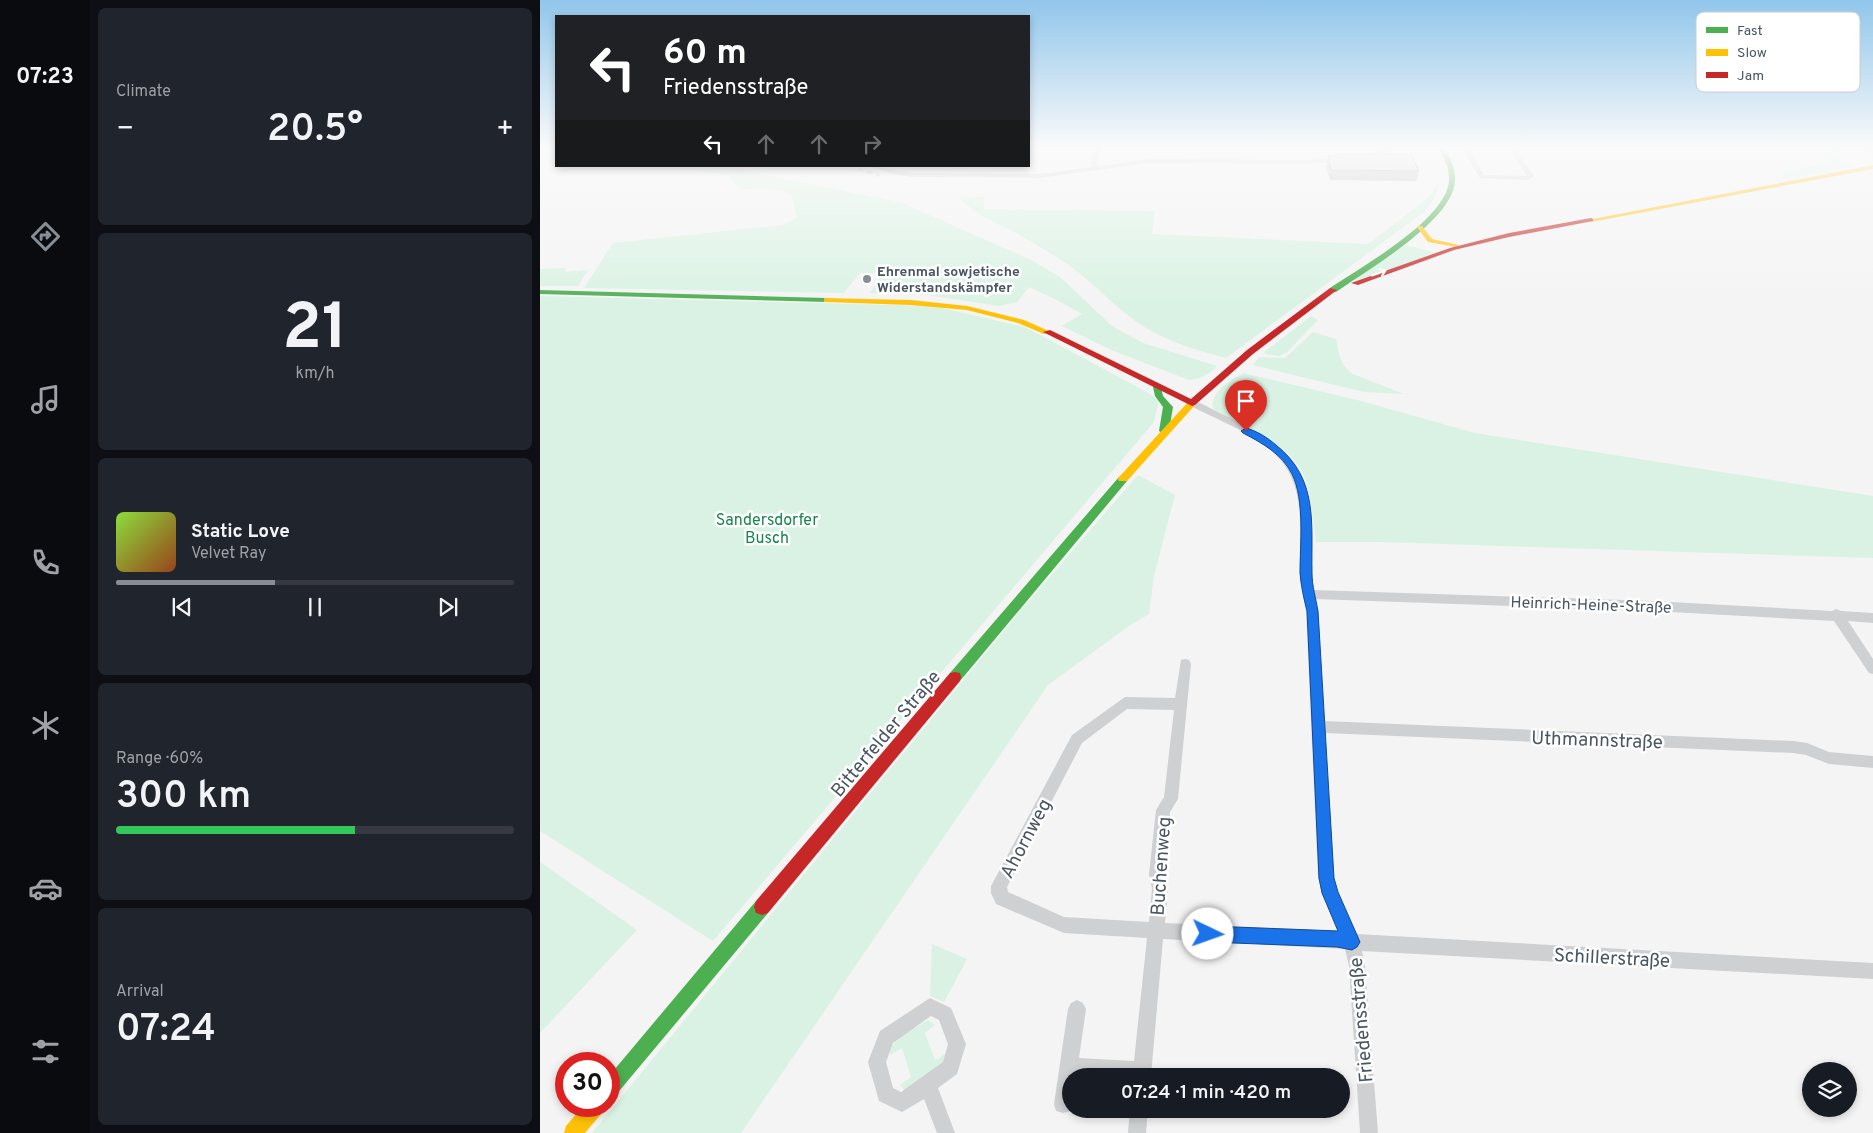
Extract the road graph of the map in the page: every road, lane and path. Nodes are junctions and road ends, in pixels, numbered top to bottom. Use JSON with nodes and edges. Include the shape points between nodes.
{"nodes":[{"id":1,"x":1444,"y":201,"type":"edge"},
{"id":2,"x":1689,"y":201,"type":"edge"},
{"id":3,"x":1420,"y":227,"type":"junction"},
{"id":4,"x":1404,"y":239,"type":"junction"},
{"id":5,"x":1457,"y":248,"type":"junction"},
{"id":6,"x":540,"y":292,"type":"edge"},
{"id":7,"x":1319,"y":301,"type":"junction"},
{"id":8,"x":1225,"y":374,"type":"junction"},
{"id":9,"x":1156,"y":386,"type":"junction"},
{"id":10,"x":1192,"y":403,"type":"junction"},
{"id":11,"x":1164,"y":431,"type":"junction"},
{"id":12,"x":1309,"y":594,"type":"junction"},
{"id":13,"x":1836,"y":614,"type":"junction"},
{"id":14,"x":1873,"y":618,"type":"edge"},
{"id":15,"x":1185,"y":664,"type":"dead end"},
{"id":16,"x":1873,"y":669,"type":"edge"},
{"id":17,"x":1180,"y":704,"type":"junction"},
{"id":18,"x":1318,"y":727,"type":"junction"},
{"id":19,"x":1873,"y":762,"type":"edge"},
{"id":20,"x":1156,"y":931,"type":"junction"},
{"id":21,"x":1352,"y":942,"type":"junction"},
{"id":22,"x":1873,"y":971,"type":"edge"},
{"id":23,"x":1076,"y":1009,"type":"dead end"},
{"id":24,"x":1069,"y":1066,"type":"joint"},
{"id":25,"x":1090,"y":1068,"type":"edge"},
{"id":26,"x":1142,"y":1068,"type":"edge"},
{"id":27,"x":620,"y":1077,"type":"edge"},
{"id":28,"x":928,"y":1086,"type":"junction"},
{"id":29,"x":586,"y":1117,"type":"edge"},
{"id":30,"x":1138,"y":1118,"type":"edge"},
{"id":31,"x":573,"y":1133,"type":"edge"},
{"id":32,"x":946,"y":1133,"type":"edge"},
{"id":33,"x":1137,"y":1133,"type":"edge"},
{"id":34,"x":1369,"y":1133,"type":"edge"}],
"edges":[{"from":1,"to":3,"type":"main road"},
{"from":2,"to":5,"type":"main road","via":[[1520,232]]},
{"from":3,"to":4,"type":"main road"},
{"from":3,"to":5,"type":"main road","via":[[1429,241]]},
{"from":4,"to":5,"type":"main road","via":[[1433,249]]},
{"from":4,"to":7,"type":"main road"},
{"from":7,"to":5,"type":"main road","one_way":true,"via":[[1368,277]]},
{"from":6,"to":9,"type":"main road","via":[[952,304],[994,312],[1031,324]]},
{"from":7,"to":8,"type":"main road","name":"Bitterfelder Straße"},
{"from":8,"to":9,"type":"main road","via":[[1189,386]]},
{"from":8,"to":10,"type":"main road","name":"Bitterfelder Straße"},
{"from":9,"to":10,"type":"main road"},
{"from":9,"to":11,"type":"main road","via":[[1168,407]]},
{"from":10,"to":11,"type":"main road","name":"Bitterfelder Straße"},
{"from":10,"to":12,"type":"street","name":"Friedensstraße","via":[[1267,442],[1284,456],[1296,473],[1302,486],[1306,520]]},
{"from":11,"to":27,"type":"main road","name":"Bitterfelder Straße"},
{"from":12,"to":13,"type":"street","name":"Heinrich-Heine-Straße"},
{"from":12,"to":18,"type":"street","name":"Friedensstraße"},
{"from":13,"to":14,"type":"street","name":"Heinrich-Heine-Straße"},
{"from":13,"to":16,"type":"street"},
{"from":15,"to":17,"type":"street","name":"Buchenweg"},
{"from":17,"to":20,"type":"street","name":"Buchenweg","via":[[1170,798],[1163,810],[1156,874],[1160,888]]},
{"from":17,"to":20,"type":"street","name":"Ahornweg","via":[[1125,703],[1077,739],[999,886],[1002,898],[1064,925]]},
{"from":18,"to":19,"type":"street","name":"Uthmannstraße","via":[[1793,747],[1829,758]]},
{"from":18,"to":21,"type":"street","name":"Friedensstraße","via":[[1326,878]]},
{"from":20,"to":21,"type":"street","name":"Schillerstraße"},
{"from":20,"to":26,"type":"street","name":"Buchenweg"},
{"from":21,"to":22,"type":"street","name":"Schillerstraße"},
{"from":21,"to":34,"type":"street","name":"Friedensstraße","via":[[1359,982]]},
{"from":23,"to":24,"type":"street"},
{"from":24,"to":25,"type":"street","name":"Buchenweg"},
{"from":28,"to":28,"type":"street","via":[[902,1103],[886,1094],[877,1062],[886,1037],[930,1007],[945,1014],[958,1044],[951,1068]]},
{"from":28,"to":32,"type":"street"},
{"from":29,"to":31,"type":"main road"},
{"from":30,"to":33,"type":"street"}]}
